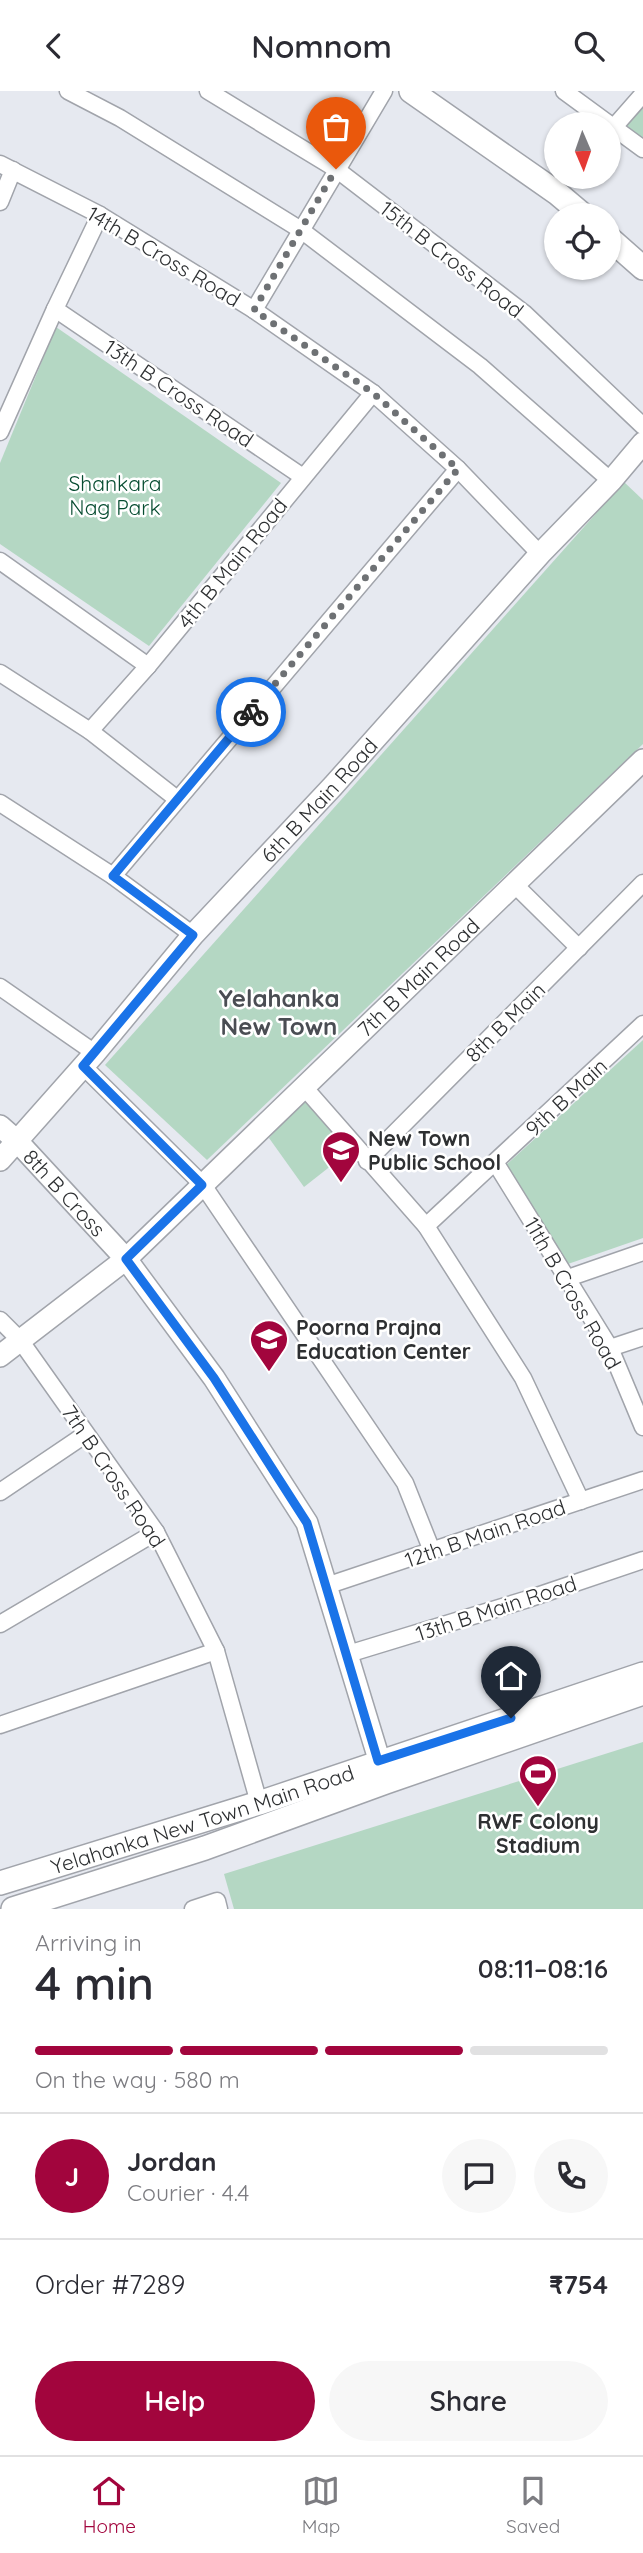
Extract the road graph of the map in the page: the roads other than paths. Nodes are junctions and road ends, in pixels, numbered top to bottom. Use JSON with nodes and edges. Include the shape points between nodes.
{"nodes":[{"id":1,"x":68,"y":91,"type":"edge"},
{"id":2,"x":208,"y":91,"type":"edge"},
{"id":3,"x":384,"y":91,"type":"edge"},
{"id":4,"x":411,"y":91,"type":"edge"},
{"id":5,"x":564,"y":91,"type":"edge"},
{"id":6,"x":643,"y":94,"type":"edge"},
{"id":7,"x":593,"y":112,"type":"edge"},
{"id":8,"x":621,"y":119,"type":"edge"},
{"id":9,"x":621,"y":132,"type":"edge"},
{"id":10,"x":643,"y":149,"type":"edge"},
{"id":11,"x":7,"y":167,"type":"edge"},
{"id":12,"x":336,"y":169,"type":"junction"},
{"id":13,"x":0,"y":202,"type":"edge"},
{"id":14,"x":569,"y":203,"type":"edge"},
{"id":15,"x":100,"y":215,"type":"junction"},
{"id":16,"x":301,"y":230,"type":"junction"},
{"id":17,"x":621,"y":249,"type":"edge"},
{"id":18,"x":643,"y":268,"type":"edge"},
{"id":19,"x":55,"y":309,"type":"junction"},
{"id":20,"x":254,"y":310,"type":"junction"},
{"id":21,"x":373,"y":393,"type":"junction"},
{"id":22,"x":643,"y":426,"type":"edge"},
{"id":23,"x":0,"y":432,"type":"edge"},
{"id":24,"x":643,"y":443,"type":"edge"},
{"id":25,"x":458,"y":469,"type":"junction"},
{"id":26,"x":303,"y":477,"type":"junction"},
{"id":27,"x":611,"y":481,"type":"junction"},
{"id":28,"x":540,"y":554,"type":"junction"},
{"id":29,"x":0,"y":561,"type":"edge"},
{"id":30,"x":148,"y":666,"type":"junction"},
{"id":31,"x":0,"y":673,"type":"edge"},
{"id":32,"x":90,"y":731,"type":"junction"},
{"id":33,"x":643,"y":759,"type":"edge"},
{"id":34,"x":177,"y":799,"type":"junction"},
{"id":35,"x":0,"y":803,"type":"edge"},
{"id":36,"x":113,"y":876,"type":"junction"},
{"id":37,"x":643,"y":883,"type":"edge"},
{"id":38,"x":514,"y":884,"type":"junction"},
{"id":39,"x":193,"y":935,"type":"junction"},
{"id":40,"x":579,"y":948,"type":"junction"},
{"id":41,"x":0,"y":987,"type":"edge"},
{"id":42,"x":643,"y":1024,"type":"edge"},
{"id":43,"x":89,"y":1060,"type":"junction"},
{"id":44,"x":304,"y":1087,"type":"junction"},
{"id":45,"x":0,"y":1126,"type":"edge"},
{"id":46,"x":17,"y":1141,"type":"junction"},
{"id":47,"x":0,"y":1160,"type":"edge"},
{"id":48,"x":367,"y":1161,"type":"junction"},
{"id":49,"x":495,"y":1163,"type":"junction"},
{"id":50,"x":202,"y":1185,"type":"junction"},
{"id":51,"x":426,"y":1226,"type":"junction"},
{"id":52,"x":643,"y":1252,"type":"edge"},
{"id":53,"x":126,"y":1259,"type":"junction"},
{"id":54,"x":568,"y":1278,"type":"junction"},
{"id":55,"x":0,"y":1320,"type":"edge"},
{"id":56,"x":643,"y":1337,"type":"edge"},
{"id":57,"x":20,"y":1341,"type":"junction"},
{"id":58,"x":610,"y":1348,"type":"junction"},
{"id":59,"x":0,"y":1356,"type":"edge"},
{"id":60,"x":643,"y":1427,"type":"edge"},
{"id":61,"x":86,"y":1434,"type":"junction"},
{"id":62,"x":643,"y":1480,"type":"edge"},
{"id":63,"x":0,"y":1492,"type":"edge"},
{"id":64,"x":581,"y":1501,"type":"junction"},
{"id":65,"x":156,"y":1532,"type":"junction"},
{"id":66,"x":432,"y":1551,"type":"junction"},
{"id":67,"x":643,"y":1560,"type":"edge"},
{"id":68,"x":326,"y":1586,"type":"junction"},
{"id":69,"x":0,"y":1624,"type":"edge"},
{"id":70,"x":216,"y":1651,"type":"junction"},
{"id":71,"x":348,"y":1654,"type":"junction"},
{"id":72,"x":643,"y":1674,"type":"edge"},
{"id":73,"x":643,"y":1693,"type":"edge"},
{"id":74,"x":0,"y":1725,"type":"edge"},
{"id":75,"x":382,"y":1772,"type":"junction"},
{"id":76,"x":259,"y":1803,"type":"junction"},
{"id":77,"x":0,"y":1883,"type":"edge"},
{"id":78,"x":13,"y":1909,"type":"edge"},
{"id":79,"x":193,"y":1909,"type":"edge"},
{"id":80,"x":219,"y":1909,"type":"edge"}],
"edges":[{"from":1,"to":16,"type":"street"},
{"from":2,"to":12,"type":"street","name":"15th B Cross Road"},
{"from":3,"to":12,"type":"street"},
{"from":4,"to":14,"type":"main road"},
{"from":5,"to":7,"type":"street"},
{"from":6,"to":8,"type":"street"},
{"from":9,"to":10,"type":"street"},
{"from":11,"to":13,"type":"street"},
{"from":11,"to":15,"type":"street","name":"14th B Cross Road"},
{"from":12,"to":16,"type":"street"},
{"from":12,"to":22,"type":"street","name":"15th B Cross Road","via":[[524,313]]},
{"from":15,"to":19,"type":"street"},
{"from":15,"to":20,"type":"street","name":"14th B Cross Road"},
{"from":16,"to":20,"type":"street"},
{"from":16,"to":27,"type":"street","via":[[480,366]]},
{"from":17,"to":18,"type":"main road"},
{"from":19,"to":23,"type":"street"},
{"from":19,"to":26,"type":"street","name":"13th B Cross Road"},
{"from":20,"to":21,"type":"street","name":"14th B Cross Road"},
{"from":21,"to":25,"type":"street","name":"14th B Cross Road"},
{"from":21,"to":26,"type":"street","name":"4th B Main Road"},
{"from":24,"to":27,"type":"street","name":"6th B Main Road"},
{"from":25,"to":28,"type":"street","name":"14th B Cross Road"},
{"from":25,"to":34,"type":"street"},
{"from":26,"to":30,"type":"street","name":"4th B Main Road"},
{"from":27,"to":28,"type":"street","name":"6th B Main Road"},
{"from":28,"to":39,"type":"street","name":"6th B Main Road"},
{"from":29,"to":30,"type":"street"},
{"from":30,"to":32,"type":"street","name":"4th B Main Road"},
{"from":31,"to":32,"type":"street"},
{"from":32,"to":34,"type":"street"},
{"from":33,"to":38,"type":"street","name":"7th B Main Road"},
{"from":34,"to":36,"type":"street"},
{"from":35,"to":36,"type":"street"},
{"from":36,"to":39,"type":"street"},
{"from":37,"to":40,"type":"street","name":"8th B Main"},
{"from":38,"to":40,"type":"street"},
{"from":38,"to":44,"type":"street","name":"7th B Main Road"},
{"from":39,"to":43,"type":"street","name":"6th B Main Road"},
{"from":40,"to":48,"type":"street","name":"8th B Main"},
{"from":41,"to":43,"type":"street"},
{"from":42,"to":49,"type":"street","name":"9th B Main"},
{"from":43,"to":46,"type":"street","name":"6th B Main Road"},
{"from":43,"to":50,"type":"street"},
{"from":44,"to":48,"type":"street"},
{"from":44,"to":50,"type":"street","name":"7th B Main Road"},
{"from":45,"to":46,"type":"street","name":"8th B Cross"},
{"from":46,"to":47,"type":"street","name":"6th B Main Road"},
{"from":46,"to":53,"type":"street","name":"8th B Cross"},
{"from":48,"to":51,"type":"street"},
{"from":49,"to":51,"type":"street","name":"9th B Main"},
{"from":49,"to":54,"type":"street","name":"11th B Cross Road"},
{"from":50,"to":53,"type":"street","name":"7th B Main Road"},
{"from":50,"to":66,"type":"street","via":[[405,1483]]},
{"from":51,"to":64,"type":"street","via":[[523,1378]]},
{"from":52,"to":54,"type":"street"},
{"from":53,"to":57,"type":"street","name":"7th B Main Road"},
{"from":53,"to":68,"type":"street","name":"8th B Cross","via":[[214,1378],[307,1523]]},
{"from":54,"to":58,"type":"street","name":"11th B Cross Road"},
{"from":55,"to":57,"type":"street","name":"7th B Cross Road"},
{"from":56,"to":58,"type":"street"},
{"from":57,"to":59,"type":"street","name":"7th B Main Road"},
{"from":57,"to":61,"type":"street","name":"7th B Cross Road"},
{"from":58,"to":60,"type":"street","name":"11th B Cross Road"},
{"from":61,"to":63,"type":"street"},
{"from":61,"to":65,"type":"street","name":"7th B Cross Road"},
{"from":62,"to":64,"type":"street","name":"12th B Main Road"},
{"from":64,"to":66,"type":"street","name":"12th B Main Road"},
{"from":65,"to":69,"type":"street"},
{"from":65,"to":70,"type":"street","name":"7th B Cross Road"},
{"from":66,"to":68,"type":"street","name":"12th B Main Road"},
{"from":67,"to":71,"type":"street","name":"13th B Main Road"},
{"from":68,"to":71,"type":"street","name":"8th B Cross"},
{"from":70,"to":74,"type":"street"},
{"from":70,"to":76,"type":"street","name":"7th B Cross Road"},
{"from":71,"to":75,"type":"street","name":"8th B Cross"},
{"from":72,"to":75,"type":"main road","name":"Yelahanka New Town Main Road"},
{"from":73,"to":75,"type":"main road","name":"Yelahanka New Town Main Road"},
{"from":75,"to":76,"type":"main road","name":"Yelahanka New Town Main Road"},
{"from":75,"to":78,"type":"main road","name":"Yelahanka New Town Main Road","via":[[205,1848]]},
{"from":76,"to":77,"type":"main road","name":"Yelahanka New Town Main Road"},
{"from":79,"to":80,"type":"street","via":[[217,1901]]}]}
